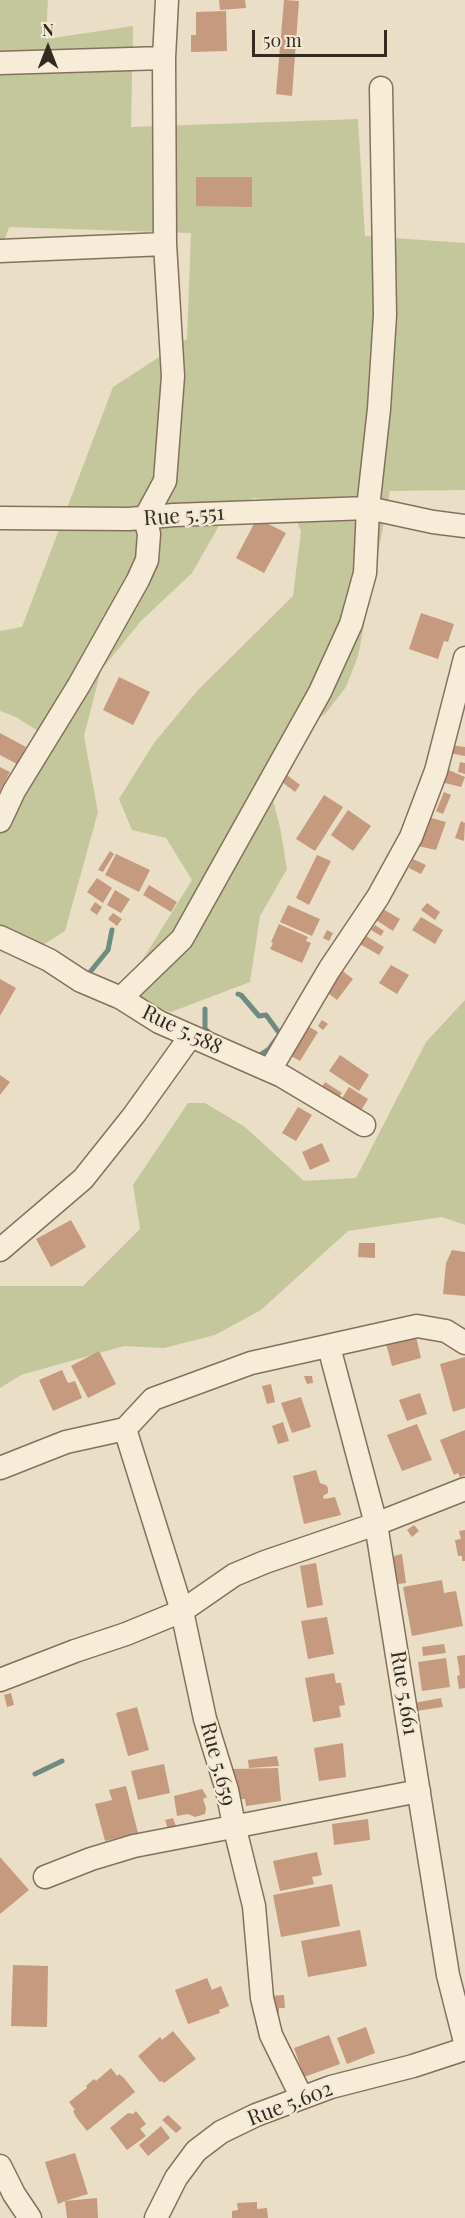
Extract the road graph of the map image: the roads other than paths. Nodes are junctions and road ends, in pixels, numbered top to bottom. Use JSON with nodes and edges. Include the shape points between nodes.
{"nodes":[{"id":1,"x":167,"y":0,"type":"edge"},
{"id":2,"x":164,"y":58,"type":"junction"},
{"id":3,"x":0,"y":63,"type":"edge"},
{"id":4,"x":381,"y":88,"type":"dead end"},
{"id":5,"x":165,"y":244,"type":"junction"},
{"id":6,"x":0,"y":251,"type":"edge"},
{"id":7,"x":368,"y":508,"type":"junction"},
{"id":8,"x":0,"y":518,"type":"edge"},
{"id":9,"x":145,"y":518,"type":"junction"},
{"id":10,"x":465,"y":526,"type":"edge"},
{"id":11,"x":465,"y":658,"type":"edge"},
{"id":12,"x":0,"y":821,"type":"edge"},
{"id":13,"x":0,"y":937,"type":"edge"},
{"id":14,"x":121,"y":998,"type":"junction"},
{"id":15,"x":190,"y":1037,"type":"junction"},
{"id":16,"x":270,"y":1070,"type":"junction"},
{"id":17,"x":364,"y":1125,"type":"dead end"},
{"id":18,"x":0,"y":1250,"type":"edge"},
{"id":19,"x":465,"y":1343,"type":"edge"},
{"id":20,"x":329,"y":1347,"type":"junction"},
{"id":21,"x":125,"y":1429,"type":"junction"},
{"id":22,"x":0,"y":1468,"type":"edge"},
{"id":23,"x":465,"y":1489,"type":"edge"},
{"id":24,"x":376,"y":1524,"type":"junction"},
{"id":25,"x":182,"y":1611,"type":"junction"},
{"id":26,"x":0,"y":1680,"type":"edge"},
{"id":27,"x":419,"y":1791,"type":"junction"},
{"id":28,"x":234,"y":1826,"type":"junction"},
{"id":29,"x":45,"y":1877,"type":"dead end"},
{"id":30,"x":465,"y":2043,"type":"edge"},
{"id":31,"x":465,"y":2049,"type":"edge"},
{"id":32,"x":302,"y":2098,"type":"junction"},
{"id":33,"x":0,"y":2166,"type":"edge"},
{"id":34,"x":7,"y":2198,"type":"edge"},
{"id":35,"x":30,"y":2218,"type":"edge"},
{"id":36,"x":156,"y":2218,"type":"edge"}],
"edges":[{"from":1,"to":2,"type":"street"},
{"from":2,"to":3,"type":"street"},
{"from":2,"to":5,"type":"street"},
{"from":4,"to":7,"type":"street","via":[[385,315]]},
{"from":5,"to":6,"type":"street"},
{"from":5,"to":9,"type":"street","via":[[173,376],[165,481]]},
{"from":7,"to":9,"type":"street","name":"Rue 5.551"},
{"from":7,"to":10,"type":"street","name":"Rue 5.551"},
{"from":7,"to":14,"type":"street","via":[[365,573],[351,624],[320,692],[182,939]]},
{"from":8,"to":9,"type":"street","name":"Rue 5.551"},
{"from":9,"to":12,"type":"street","via":[[149,534],[147,560],[138,580]]},
{"from":11,"to":16,"type":"street","via":[[436,771],[411,837]]},
{"from":13,"to":14,"type":"street","name":"Rue 5.588"},
{"from":14,"to":15,"type":"street","name":"Rue 5.588"},
{"from":15,"to":16,"type":"street","name":"Rue 5.588"},
{"from":15,"to":18,"type":"street","via":[[83,1179]]},
{"from":16,"to":17,"type":"street","name":"Rue 5.588"},
{"from":19,"to":20,"type":"street","via":[[446,1331],[417,1326]]},
{"from":20,"to":21,"type":"street","via":[[251,1363],[153,1399]]},
{"from":20,"to":24,"type":"street","name":"Rue 5.661"},
{"from":21,"to":22,"type":"street","via":[[66,1442]]},
{"from":21,"to":25,"type":"street","name":"Rue 5.659"},
{"from":23,"to":24,"type":"street"},
{"from":24,"to":25,"type":"street","via":[[234,1575]]},
{"from":24,"to":27,"type":"street","name":"Rue 5.661"},
{"from":25,"to":26,"type":"street"},
{"from":25,"to":28,"type":"street","name":"Rue 5.659"},
{"from":27,"to":28,"type":"street"},
{"from":27,"to":30,"type":"street","name":"Rue 5.661","via":[[448,1975]]},
{"from":28,"to":29,"type":"street","via":[[135,1846]]},
{"from":28,"to":32,"type":"street","name":"Rue 5.659","via":[[254,1906],[262,1998],[271,2034]]},
{"from":31,"to":32,"type":"street","name":"Rue 5.602"},
{"from":32,"to":36,"type":"street","name":"Rue 5.602","via":[[220,2132],[196,2151],[176,2178]]},
{"from":33,"to":34,"type":"street"},
{"from":34,"to":35,"type":"street"}]}
